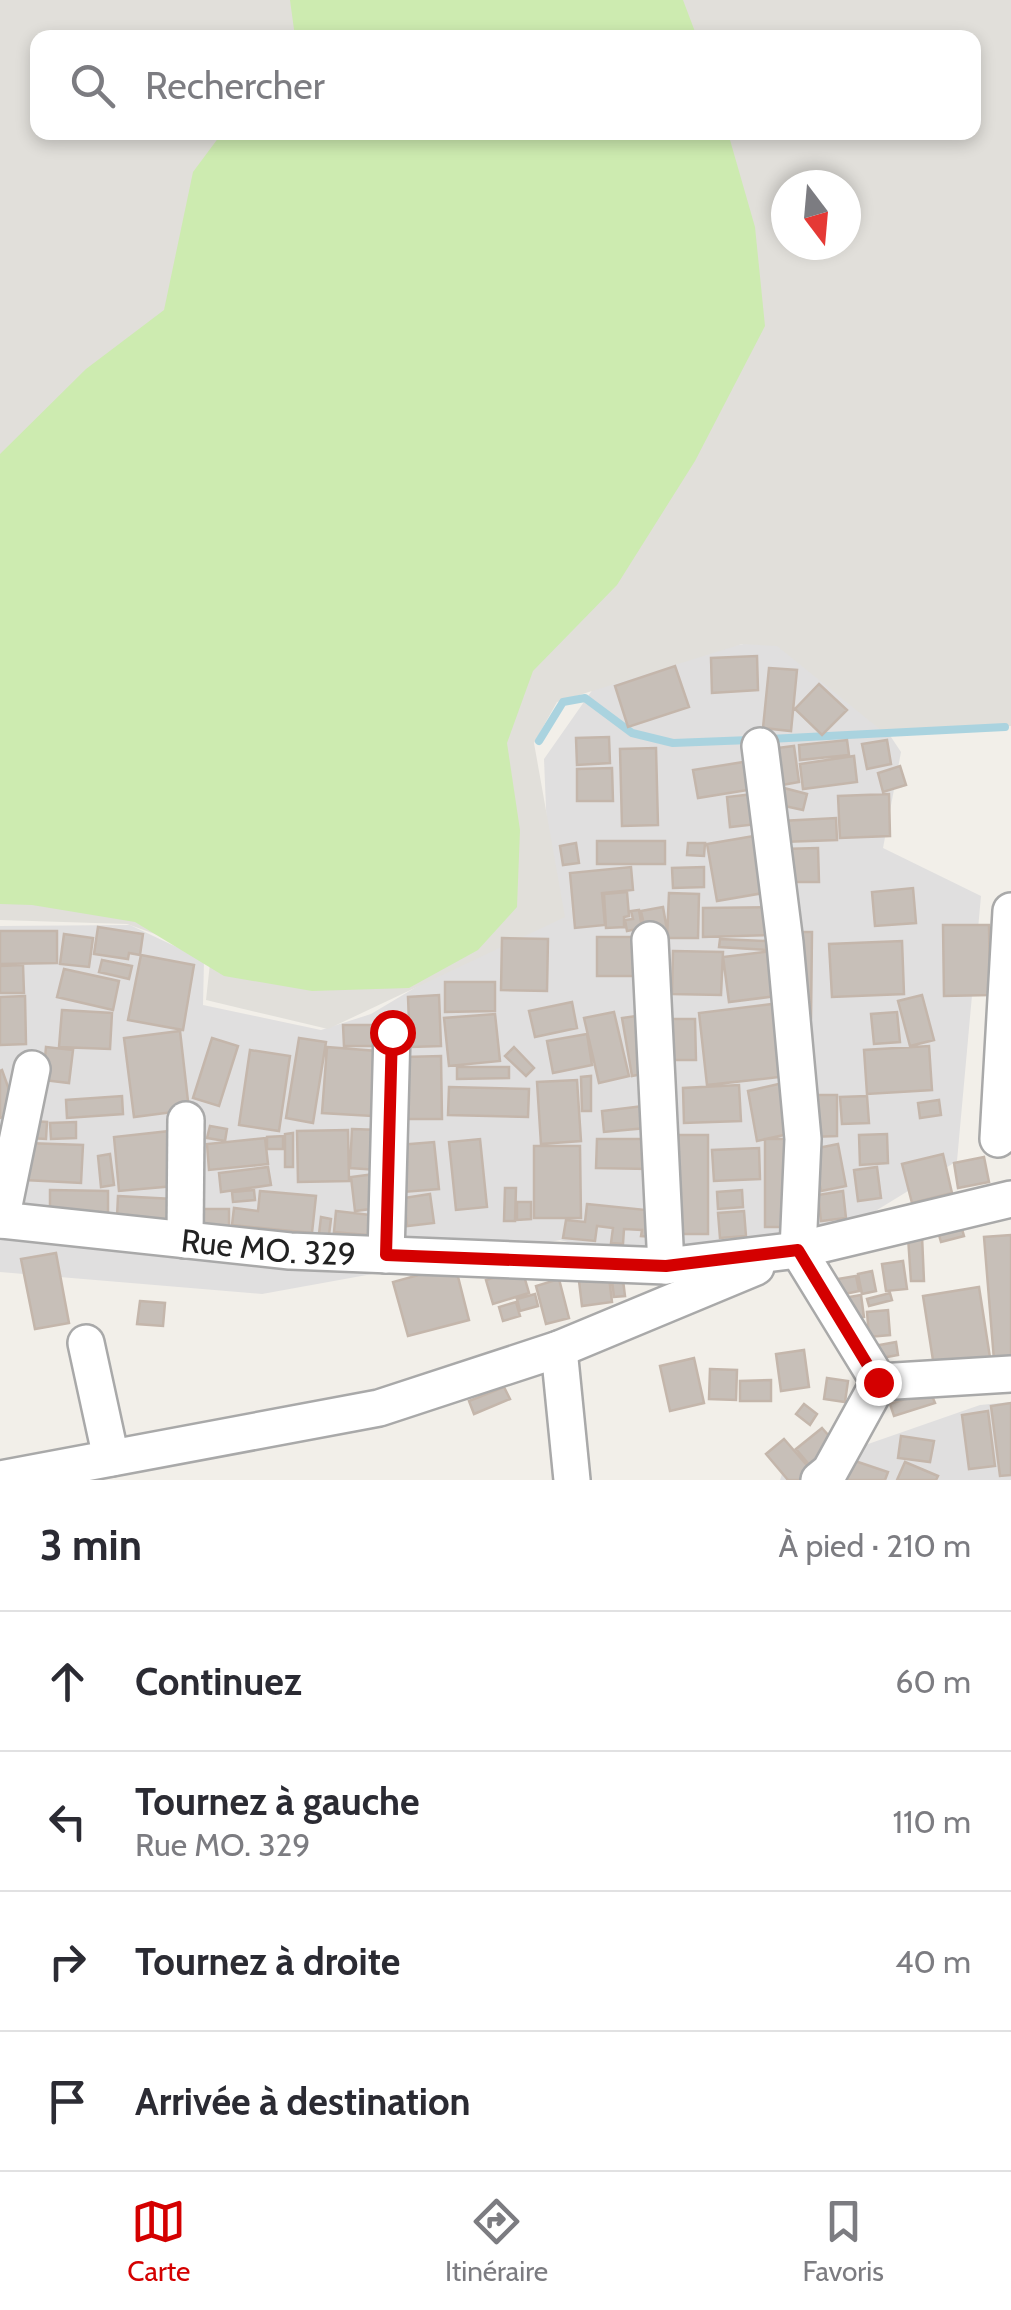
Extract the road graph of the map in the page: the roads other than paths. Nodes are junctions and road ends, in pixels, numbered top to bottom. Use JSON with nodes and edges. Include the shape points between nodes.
{"nodes":[{"id":1,"x":760,"y":746,"type":"dead end"},
{"id":2,"x":1011,"y":911,"type":"edge"},
{"id":3,"x":650,"y":940,"type":"dead end"},
{"id":4,"x":392,"y":1032,"type":"dead end"},
{"id":5,"x":32,"y":1069,"type":"dead end"},
{"id":6,"x":186,"y":1120,"type":"dead end"},
{"id":7,"x":998,"y":1139,"type":"dead end"},
{"id":8,"x":1011,"y":1199,"type":"edge"},
{"id":9,"x":1,"y":1220,"type":"edge"},
{"id":10,"x":185,"y":1240,"type":"junction"},
{"id":11,"x":798,"y":1250,"type":"junction"},
{"id":12,"x":386,"y":1255,"type":"junction"},
{"id":13,"x":666,"y":1266,"type":"junction"},
{"id":14,"x":86,"y":1343,"type":"dead end"},
{"id":15,"x":559,"y":1349,"type":"junction"},
{"id":16,"x":1011,"y":1374,"type":"edge"},
{"id":17,"x":878,"y":1382,"type":"junction"},
{"id":18,"x":111,"y":1458,"type":"junction"},
{"id":19,"x":0,"y":1479,"type":"edge"},
{"id":20,"x":572,"y":1480,"type":"edge"},
{"id":21,"x":819,"y":1480,"type":"edge"}],
"edges":[{"from":1,"to":11,"type":"street","via":[[803,1139]]},
{"from":2,"to":7,"type":"street"},
{"from":3,"to":13,"type":"street"},
{"from":4,"to":12,"type":"street"},
{"from":5,"to":9,"type":"street"},
{"from":6,"to":10,"type":"street"},
{"from":8,"to":11,"type":"street","name":"Rue MO. 329"},
{"from":9,"to":10,"type":"street","name":"Rue MO. 329"},
{"from":10,"to":12,"type":"street","name":"Rue MO. 329"},
{"from":11,"to":13,"type":"street","name":"Rue MO. 329"},
{"from":11,"to":15,"type":"street"},
{"from":11,"to":17,"type":"street"},
{"from":12,"to":13,"type":"street","name":"Rue MO. 329"},
{"from":14,"to":18,"type":"street"},
{"from":15,"to":18,"type":"street","via":[[378,1408]]},
{"from":15,"to":20,"type":"street"},
{"from":16,"to":17,"type":"street"},
{"from":17,"to":21,"type":"street"},
{"from":18,"to":19,"type":"street"}]}
